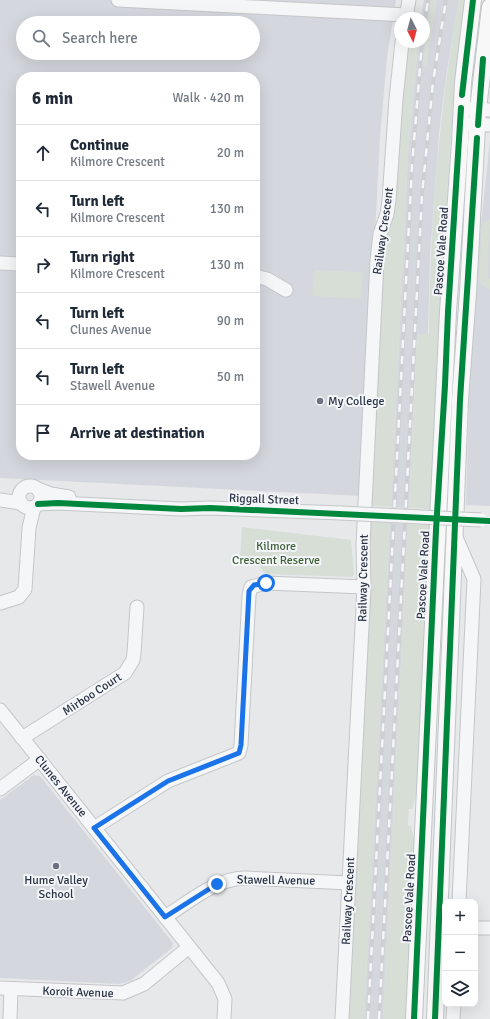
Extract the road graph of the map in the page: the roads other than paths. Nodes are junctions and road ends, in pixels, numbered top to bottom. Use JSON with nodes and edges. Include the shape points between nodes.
{"nodes":[{"id":1,"x":118,"y":0,"type":"edge"},
{"id":2,"x":409,"y":0,"type":"edge"},
{"id":3,"x":473,"y":0,"type":"edge"},
{"id":4,"x":490,"y":7,"type":"edge"},
{"id":5,"x":407,"y":12,"type":"edge"},
{"id":6,"x":394,"y":15,"type":"edge"},
{"id":7,"x":401,"y":48,"type":"edge"},
{"id":8,"x":461,"y":116,"type":"junction"},
{"id":9,"x":484,"y":117,"type":"edge"},
{"id":10,"x":0,"y":263,"type":"edge"},
{"id":11,"x":16,"y":264,"type":"edge"},
{"id":12,"x":260,"y":277,"type":"edge"},
{"id":13,"x":286,"y":290,"type":"dead end"},
{"id":14,"x":468,"y":293,"type":"junction"},
{"id":15,"x":448,"y":312,"type":"junction"},
{"id":16,"x":38,"y":489,"type":"junction"},
{"id":17,"x":21,"y":490,"type":"junction"},
{"id":18,"x":0,"y":493,"type":"edge"},
{"id":19,"x":0,"y":500,"type":"edge"},
{"id":20,"x":29,"y":505,"type":"junction"},
{"id":21,"x":210,"y":508,"type":"junction"},
{"id":22,"x":485,"y":520,"type":"edge"},
{"id":23,"x":454,"y":531,"type":"junction"},
{"id":24,"x":364,"y":587,"type":"junction"},
{"id":25,"x":0,"y":603,"type":"edge"},
{"id":26,"x":451,"y":603,"type":"junction"},
{"id":27,"x":137,"y":607,"type":"dead end"},
{"id":28,"x":428,"y":706,"type":"junction"},
{"id":29,"x":0,"y":710,"type":"edge"},
{"id":30,"x":22,"y":738,"type":"junction"},
{"id":31,"x":40,"y":759,"type":"junction"},
{"id":32,"x":0,"y":789,"type":"edge"},
{"id":33,"x":94,"y":828,"type":"junction"},
{"id":34,"x":349,"y":883,"type":"junction"},
{"id":35,"x":459,"y":899,"type":"edge"},
{"id":36,"x":165,"y":917,"type":"junction"},
{"id":37,"x":478,"y":928,"type":"edge"},
{"id":38,"x":490,"y":928,"type":"edge"},
{"id":39,"x":189,"y":947,"type":"junction"},
{"id":40,"x":6,"y":988,"type":"edge"},
{"id":41,"x":454,"y":1007,"type":"edge"},
{"id":42,"x":10,"y":1019,"type":"edge"},
{"id":43,"x":224,"y":1019,"type":"edge"},
{"id":44,"x":342,"y":1019,"type":"edge"},
{"id":45,"x":414,"y":1019,"type":"edge"},
{"id":46,"x":435,"y":1019,"type":"edge"},
{"id":47,"x":453,"y":1019,"type":"edge"}],
"edges":[{"from":1,"to":6,"type":"street"},
{"from":2,"to":5,"type":"street"},
{"from":3,"to":8,"type":"main road","name":"Pascoe Vale Road"},
{"from":4,"to":9,"type":"main road"},
{"from":7,"to":24,"type":"street","name":"Railway Crescent","via":[[389,200],[380,234],[377,261],[363,544]]},
{"from":8,"to":9,"type":"street"},
{"from":8,"to":15,"type":"main road","name":"Pascoe Vale Road"},
{"from":9,"to":14,"type":"main road"},
{"from":10,"to":11,"type":"street"},
{"from":12,"to":13,"type":"street"},
{"from":14,"to":15,"type":"main road"},
{"from":14,"to":23,"type":"main road"},
{"from":15,"to":28,"type":"main road","name":"Pascoe Vale Road"},
{"from":16,"to":17,"type":"street","via":[[28,486]]},
{"from":16,"to":20,"type":"street","via":[[41,498]]},
{"from":16,"to":21,"type":"street","name":"Riggall Street","via":[[64,496],[181,503]]},
{"from":17,"to":18,"type":"street"},
{"from":17,"to":20,"type":"street","via":[[19,497]]},
{"from":19,"to":20,"type":"street","name":"Riggall Street"},
{"from":20,"to":21,"type":"street","name":"Riggall Street","via":[[58,503]]},
{"from":20,"to":25,"type":"street","via":[[25,589],[19,597]]},
{"from":21,"to":22,"type":"street","name":"Riggall Street","bridge":true},
{"from":23,"to":26,"type":"main road"},
{"from":23,"to":35,"type":"street","via":[[474,579]]},
{"from":24,"to":33,"type":"street","via":[[266,583],[251,587],[239,753],[168,781]]},
{"from":24,"to":34,"type":"street","name":"Railway Crescent"},
{"from":26,"to":28,"type":"main road","via":[[443,641],[440,703],[436,707]]},
{"from":26,"to":46,"type":"main road"},
{"from":27,"to":30,"type":"street","name":"Mirboo Court","via":[[133,660],[125,672]]},
{"from":28,"to":45,"type":"main road","name":"Pascoe Vale Road"},
{"from":29,"to":30,"type":"street","name":"Clunes Avenue"},
{"from":30,"to":31,"type":"street","name":"Clunes Avenue"},
{"from":31,"to":32,"type":"street"},
{"from":31,"to":33,"type":"street","name":"Clunes Avenue"},
{"from":33,"to":36,"type":"street","name":"Clunes Avenue"},
{"from":34,"to":36,"type":"street","name":"Stawell Avenue","via":[[244,878],[229,880],[217,884]]},
{"from":34,"to":44,"type":"street","name":"Railway Crescent"},
{"from":36,"to":39,"type":"street","name":"Clunes Avenue"},
{"from":37,"to":38,"type":"street"},
{"from":39,"to":40,"type":"street","name":"Koroit Avenue","via":[[144,984],[123,993]]},
{"from":39,"to":43,"type":"street","name":"Clunes Avenue","via":[[222,989],[225,999]]},
{"from":40,"to":42,"type":"street"},
{"from":41,"to":47,"type":"street"}]}
